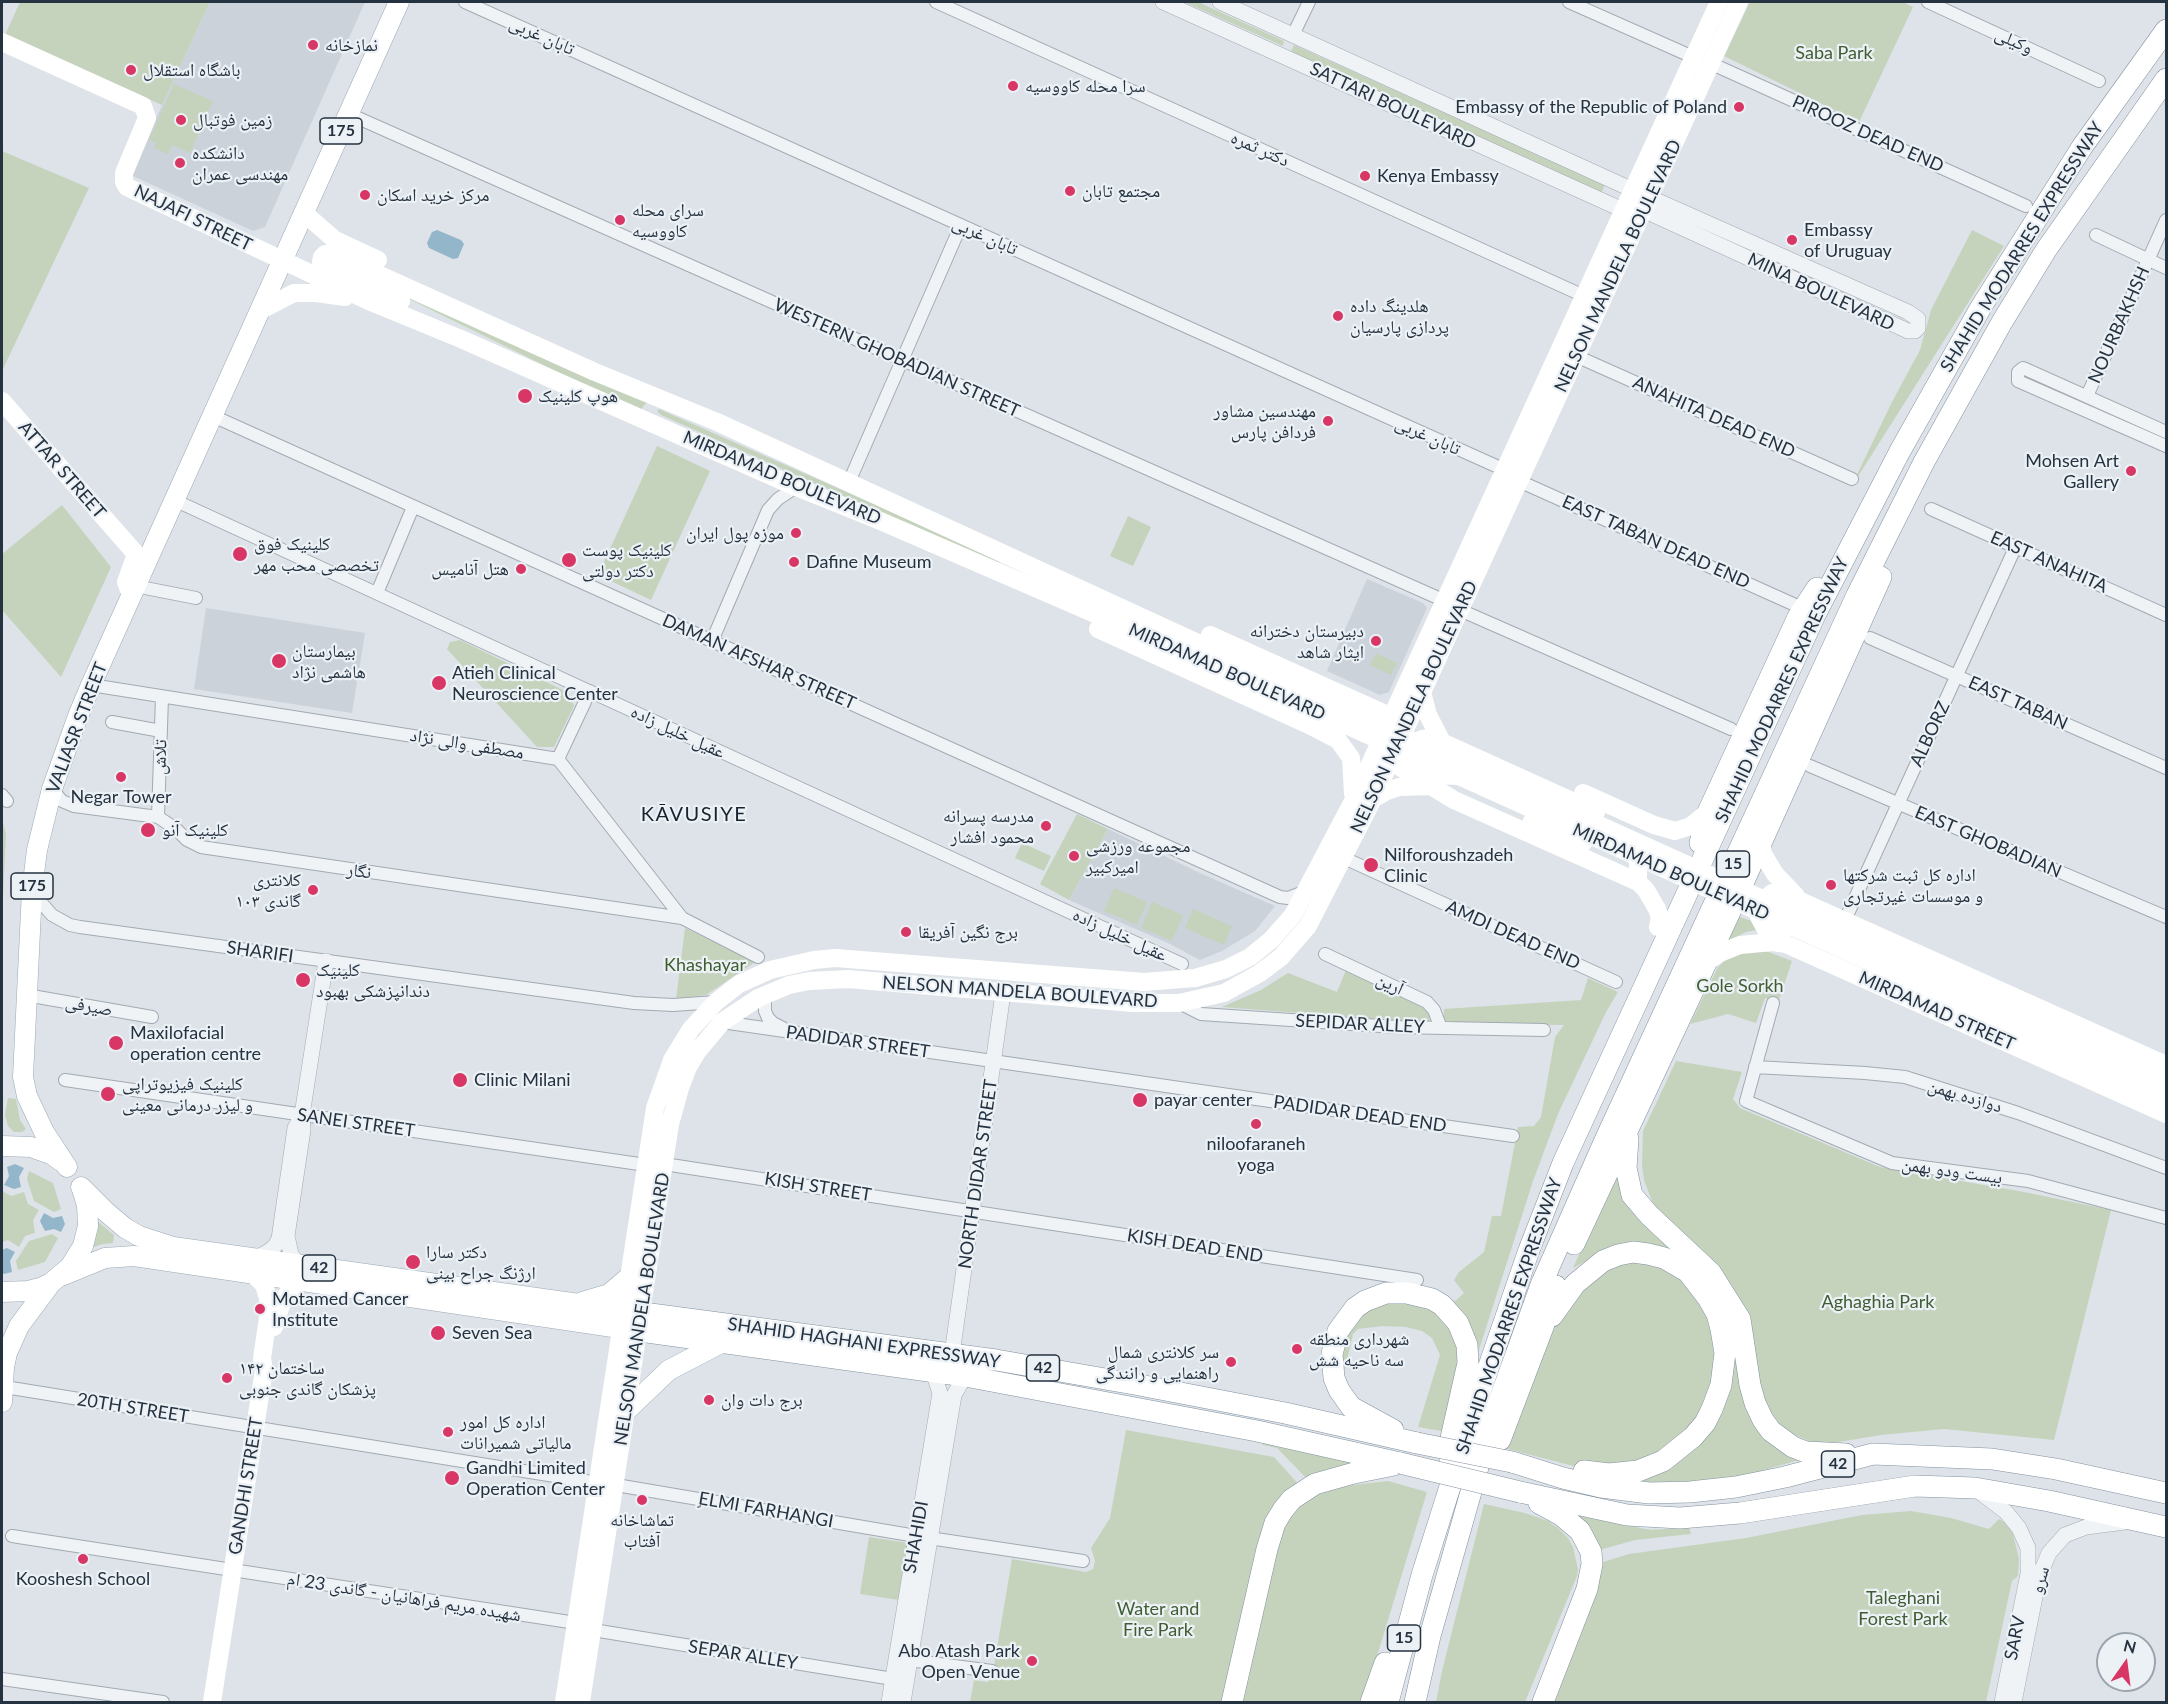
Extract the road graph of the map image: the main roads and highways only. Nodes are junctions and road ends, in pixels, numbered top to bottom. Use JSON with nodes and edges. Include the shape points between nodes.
{"nodes":[{"id":1,"x":399,"y":2,"type":"edge"},
{"id":2,"x":1719,"y":2,"type":"edge"},
{"id":3,"x":1739,"y":2,"type":"edge"},
{"id":4,"x":2166,"y":30,"type":"edge"},
{"id":5,"x":2,"y":42,"type":"edge"},
{"id":6,"x":1702,"y":60,"type":"junction"},
{"id":7,"x":2166,"y":79,"type":"edge"},
{"id":8,"x":1649,"y":203,"type":"junction"},
{"id":9,"x":304,"y":213,"type":"junction"},
{"id":10,"x":282,"y":264,"type":"junction"},
{"id":11,"x":371,"y":302,"type":"junction"},
{"id":12,"x":261,"y":310,"type":"junction"},
{"id":13,"x":493,"y":326,"type":"junction"},
{"id":14,"x":461,"y":339,"type":"junction"},
{"id":15,"x":2,"y":401,"type":"edge"},
{"id":16,"x":676,"y":405,"type":"junction"},
{"id":17,"x":684,"y":436,"type":"junction"},
{"id":18,"x":1924,"y":462,"type":"junction"},
{"id":19,"x":1512,"y":475,"type":"junction"},
{"id":20,"x":950,"y":529,"type":"junction"},
{"id":21,"x":1846,"y":553,"type":"junction"},
{"id":22,"x":981,"y":566,"type":"junction"},
{"id":23,"x":133,"y":590,"type":"junction"},
{"id":24,"x":1452,"y":606,"type":"junction"},
{"id":25,"x":1223,"y":662,"type":"junction"},
{"id":26,"x":1328,"y":688,"type":"junction"},
{"id":27,"x":1422,"y":692,"type":"junction"},
{"id":28,"x":1392,"y":717,"type":"junction"},
{"id":29,"x":1309,"y":725,"type":"junction"},
{"id":30,"x":1438,"y":734,"type":"junction"},
{"id":31,"x":1383,"y":763,"type":"junction"},
{"id":32,"x":1429,"y":786,"type":"junction"},
{"id":33,"x":1373,"y":799,"type":"junction"},
{"id":34,"x":1353,"y":801,"type":"junction"},
{"id":35,"x":1708,"y":812,"type":"junction"},
{"id":36,"x":1761,"y":844,"type":"junction"},
{"id":37,"x":1638,"y":882,"type":"junction"},
{"id":38,"x":1804,"y":902,"type":"junction"},
{"id":39,"x":1659,"y":927,"type":"junction"},
{"id":40,"x":1816,"y":930,"type":"junction"},
{"id":41,"x":1786,"y":944,"type":"junction"},
{"id":42,"x":1904,"y":947,"type":"junction"},
{"id":43,"x":1705,"y":963,"type":"junction"},
{"id":44,"x":1943,"y":964,"type":"junction"},
{"id":45,"x":1882,"y":986,"type":"junction"},
{"id":46,"x":1937,"y":1010,"type":"junction"},
{"id":47,"x":2064,"y":1042,"type":"junction"},
{"id":48,"x":2166,"y":1065,"type":"edge"},
{"id":49,"x":2166,"y":1081,"type":"edge"},
{"id":50,"x":2166,"y":1096,"type":"edge"},
{"id":51,"x":1640,"y":1101,"type":"junction"},
{"id":52,"x":2166,"y":1114,"type":"edge"},
{"id":53,"x":2,"y":1146,"type":"edge"},
{"id":54,"x":655,"y":1164,"type":"junction"},
{"id":55,"x":67,"y":1167,"type":"junction"},
{"id":56,"x":81,"y":1187,"type":"junction"},
{"id":57,"x":1529,"y":1250,"type":"junction"},
{"id":58,"x":253,"y":1266,"type":"junction"},
{"id":59,"x":302,"y":1274,"type":"junction"},
{"id":60,"x":629,"y":1277,"type":"junction"},
{"id":61,"x":56,"y":1279,"type":"junction"},
{"id":62,"x":2,"y":1292,"type":"edge"},
{"id":63,"x":577,"y":1304,"type":"junction"},
{"id":64,"x":635,"y":1316,"type":"junction"},
{"id":65,"x":1543,"y":1327,"type":"junction"},
{"id":66,"x":723,"y":1342,"type":"junction"},
{"id":67,"x":1516,"y":1353,"type":"junction"},
{"id":68,"x":264,"y":1370,"type":"junction"},
{"id":69,"x":6,"y":1395,"type":"edge"},
{"id":70,"x":627,"y":1410,"type":"junction"},
{"id":71,"x":1417,"y":1443,"type":"junction"},
{"id":72,"x":1874,"y":1454,"type":"junction"},
{"id":73,"x":1512,"y":1462,"type":"junction"},
{"id":74,"x":1400,"y":1463,"type":"junction"},
{"id":75,"x":607,"y":1484,"type":"junction"},
{"id":76,"x":1450,"y":1489,"type":"junction"},
{"id":77,"x":1520,"y":1492,"type":"junction"},
{"id":78,"x":2166,"y":1493,"type":"edge"},
{"id":79,"x":1466,"y":1511,"type":"junction"},
{"id":80,"x":2166,"y":1527,"type":"edge"},
{"id":81,"x":1422,"y":1575,"type":"junction"},
{"id":82,"x":585,"y":1627,"type":"junction"},
{"id":83,"x":1430,"y":1636,"type":"junction"},
{"id":84,"x":212,"y":1702,"type":"edge"},
{"id":85,"x":564,"y":1702,"type":"edge"},
{"id":86,"x":581,"y":1702,"type":"edge"},
{"id":87,"x":1232,"y":1702,"type":"edge"},
{"id":88,"x":1371,"y":1702,"type":"edge"},
{"id":89,"x":1388,"y":1702,"type":"edge"},
{"id":90,"x":1415,"y":1702,"type":"edge"},
{"id":91,"x":1424,"y":1702,"type":"edge"},
{"id":92,"x":1543,"y":1702,"type":"edge"}],
"edges":[{"from":1,"to":9,"type":"main road","number":"175"},
{"from":2,"to":6,"type":"main road","name":"NELSON MANDELA BOULEVARD"},
{"from":3,"to":6,"type":"main road","name":"NELSON MANDELA BOULEVARD"},
{"from":4,"to":21,"type":"highway","name":"SHAHID MODARRES EXPRESSWAY","number":"15","via":[[2082,147],[1981,307]]},
{"from":5,"to":10,"type":"main road","name":"NAJAFI STREET","via":[[143,106],[147,118],[124,172],[127,187]]},
{"from":6,"to":8,"type":"main road","name":"NELSON MANDELA BOULEVARD","via":[[1674,121]]},
{"from":7,"to":18,"type":"highway","name":"SHAHID MODARRES EXPRESSWAY","number":"15","via":[[2046,250]]},
{"from":8,"to":19,"type":"main road","name":"NELSON MANDELA BOULEVARD","via":[[1576,356]]},
{"from":8,"to":19,"type":"main road","name":"NELSON MANDELA BOULEVARD","via":[[1623,210]]},
{"from":9,"to":10,"type":"main road","number":"175"},
{"from":9,"to":13,"type":"main road","via":[[335,240],[468,302]]},
{"from":10,"to":11,"type":"main road","name":"MIRDAMAD BOULEVARD"},
{"from":10,"to":12,"type":"main road","number":"175"},
{"from":11,"to":12,"type":"main road","via":[[304,292],[283,297]]},
{"from":11,"to":14,"type":"main road","name":"MIRDAMAD BOULEVARD"},
{"from":12,"to":23,"type":"main road","name":"VALIASR STREET","number":"175"},
{"from":13,"to":14,"type":"main road","name":"MIRDAMAD BOULEVARD","via":[[347,260],[329,253],[322,257],[325,267],[428,314]]},
{"from":13,"to":16,"type":"main road","name":"MIRDAMAD BOULEVARD"},
{"from":14,"to":17,"type":"main road","name":"MIRDAMAD BOULEVARD"},
{"from":15,"to":23,"type":"main road","name":"ATTAR STREET","via":[[136,554],[126,582]]},
{"from":16,"to":17,"type":"main road","via":[[654,401],[649,411]]},
{"from":16,"to":20,"type":"main road","name":"MIRDAMAD BOULEVARD"},
{"from":17,"to":22,"type":"main road","name":"MIRDAMAD BOULEVARD"},
{"from":18,"to":36,"type":"highway","via":[[1908,518]]},
{"from":18,"to":67,"type":"highway","name":"SHAHID MODARRES EXPRESSWAY","number":"15","via":[[1852,606],[1606,1138],[1541,1285]]},
{"from":19,"to":24,"type":"main road","name":"NELSON MANDELA BOULEVARD"},
{"from":20,"to":25,"type":"main road","name":"MIRDAMAD BOULEVARD"},
{"from":20,"to":26,"type":"main road","via":[[992,538]]},
{"from":21,"to":35,"type":"highway","via":[[1801,610]]},
{"from":21,"to":57,"type":"highway","name":"SHAHID MODARRES EXPRESSWAY","number":"15","via":[[1568,1153]]},
{"from":22,"to":25,"type":"main road","name":"MIRDAMAD BOULEVARD"},
{"from":22,"to":29,"type":"main road","via":[[1017,592]]},
{"from":23,"to":55,"type":"main road","name":"VALIASR STREET","number":"175","via":[[78,716],[52,789],[32,892],[23,1077],[27,1096],[44,1132]]},
{"from":24,"to":27,"type":"main road","name":"NELSON MANDELA BOULEVARD"},
{"from":24,"to":28,"type":"main road","name":"NELSON MANDELA BOULEVARD"},
{"from":25,"to":40,"type":"main road","name":"MIRDAMAD BOULEVARD","bridge":true},
{"from":26,"to":28,"type":"main road"},
{"from":26,"to":29,"type":"main road","via":[[1335,700],[1334,713],[1323,722]]},
{"from":27,"to":30,"type":"main road"},
{"from":27,"to":31,"type":"main road","name":"NELSON MANDELA BOULEVARD"},
{"from":28,"to":31,"type":"main road","name":"NELSON MANDELA BOULEVARD","via":[[1383,736]]},
{"from":29,"to":34,"type":"main road","via":[[1338,740],[1349,753]]},
{"from":30,"to":35,"type":"main road","via":[[1666,830],[1685,829]]},
{"from":30,"to":37,"type":"main road","via":[[1416,746],[1415,760],[1425,772],[1475,776],[1630,847],[1638,862]]},
{"from":30,"to":40,"type":"main road","bridge":true,"via":[[1751,882]]},
{"from":31,"to":32,"type":"main road","via":[[1407,771]]},
{"from":31,"to":33,"type":"main road","name":"NELSON MANDELA BOULEVARD"},
{"from":31,"to":34,"type":"main road","name":"NELSON MANDELA BOULEVARD"},
{"from":32,"to":33,"type":"main road","via":[[1399,787]]},
{"from":32,"to":37,"type":"main road"},
{"from":32,"to":40,"type":"main road","bridge":true,"via":[[1462,792],[1737,911],[1767,922]]},
{"from":33,"to":54,"type":"main road","name":"NELSON MANDELA BOULEVARD","via":[[1308,926],[1281,957],[1224,993],[1179,1003],[1133,1003],[830,980],[789,985],[765,994],[722,1022],[707,1038],[688,1067]]},
{"from":34,"to":54,"type":"main road","name":"NELSON MANDELA BOULEVARD","via":[[1293,915],[1258,951],[1226,969],[1195,978],[1126,981],[835,958],[793,964],[739,984],[691,1029],[672,1060],[655,1108]]},
{"from":35,"to":39,"type":"highway","via":[[1698,853]]},
{"from":36,"to":38,"type":"main road","via":[[1775,874]]},
{"from":36,"to":43,"type":"highway"},
{"from":37,"to":39,"type":"main road","via":[[1657,909]]},
{"from":38,"to":41,"type":"main road","via":[[1776,892],[1767,896],[1761,906],[1761,923]]},
{"from":38,"to":42,"type":"main road"},
{"from":39,"to":57,"type":"highway","via":[[1539,1194]]},
{"from":40,"to":47,"type":"main road","name":"MIRDAMAD BOULEVARD","bridge":true},
{"from":41,"to":43,"type":"main road","name":"MIRDAMAD STREET","via":[[1740,945]]},
{"from":41,"to":45,"type":"main road","name":"MIRDAMAD STREET"},
{"from":42,"to":44,"type":"main road"},
{"from":42,"to":45,"type":"main road","via":[[1910,956],[1905,973],[1898,981]]},
{"from":43,"to":51,"type":"highway"},
{"from":44,"to":46,"type":"main road","via":[[1933,967],[1924,981],[1926,994]]},
{"from":44,"to":48,"type":"main road"},
{"from":45,"to":46,"type":"main road","name":"MIRDAMAD STREET"},
{"from":46,"to":52,"type":"main road","name":"MIRDAMAD STREET"},
{"from":47,"to":49,"type":"main road","name":"MIRDAMAD BOULEVARD"},
{"from":47,"to":50,"type":"main road","name":"MIRDAMAD BOULEVARD"},
{"from":51,"to":65,"type":"highway","via":[[1562,1268]]},
{"from":51,"to":72,"type":"highway","via":[[1627,1146],[1629,1188],[1649,1215],[1711,1273],[1740,1319],[1750,1385],[1763,1420],[1782,1440],[1806,1452]]},
{"from":53,"to":55,"type":"main road","via":[[41,1150]]},
{"from":54,"to":60,"type":"main road","name":"NELSON MANDELA BOULEVARD"},
{"from":54,"to":64,"type":"main road","name":"NELSON MANDELA BOULEVARD"},
{"from":55,"to":56,"type":"main road","name":"VALIASR STREET"},
{"from":56,"to":58,"type":"main road","number":"42","via":[[122,1226],[139,1236]]},
{"from":56,"to":61,"type":"main road","via":[[88,1215],[86,1236],[77,1257]]},
{"from":57,"to":76,"type":"highway","name":"SHAHID MODARRES EXPRESSWAY","number":"15"},
{"from":58,"to":59,"type":"main road","number":"42"},
{"from":58,"to":61,"type":"main road","number":"42","via":[[134,1256],[105,1258]]},
{"from":58,"to":68,"type":"main road","name":"GANDHI STREET","via":[[268,1298]]},
{"from":59,"to":63,"type":"main road","number":"42"},
{"from":59,"to":64,"type":"main road","number":"42"},
{"from":59,"to":68,"type":"main road","via":[[278,1310]]},
{"from":60,"to":63,"type":"main road","via":[[609,1294]]},
{"from":60,"to":64,"type":"main road","name":"NELSON MANDELA BOULEVARD"},
{"from":61,"to":62,"type":"main road","via":[[28,1291]]},
{"from":61,"to":69,"type":"main road","via":[[26,1316],[10,1346],[4,1367]]},
{"from":63,"to":64,"type":"main road","number":"42"},
{"from":64,"to":66,"type":"highway","name":"SHAHID HAGHANI EXPRESSWAY","number":"42"},
{"from":64,"to":70,"type":"main road","name":"NELSON MANDELA BOULEVARD"},
{"from":64,"to":71,"type":"highway","name":"SHAHID HAGHANI EXPRESSWAY","number":"42","via":[[952,1354],[1134,1383]]},
{"from":64,"to":75,"type":"main road","name":"NELSON MANDELA BOULEVARD"},
{"from":65,"to":67,"type":"highway"},
{"from":65,"to":73,"type":"highway","via":[[1575,1284],[1603,1261],[1633,1252],[1664,1258],[1688,1272],[1717,1314],[1725,1353],[1721,1385],[1705,1423],[1674,1454],[1652,1466],[1609,1474]]},
{"from":65,"to":79,"type":"highway","via":[[1503,1433]]},
{"from":66,"to":70,"type":"main road","via":[[669,1370]]},
{"from":66,"to":74,"type":"highway","name":"SHAHID HAGHANI EXPRESSWAY","number":"42","via":[[965,1376],[1257,1431]]},
{"from":67,"to":79,"type":"highway","name":"SHAHID MODARRES EXPRESSWAY","number":"15"},
{"from":68,"to":84,"type":"main road","name":"GANDHI STREET"},
{"from":70,"to":75,"type":"main road","name":"NELSON MANDELA BOULEVARD"},
{"from":71,"to":73,"type":"highway","number":"42","bridge":true},
{"from":71,"to":76,"type":"highway","via":[[1351,1407],[1334,1378],[1332,1354],[1338,1331],[1355,1308],[1386,1293],[1432,1299],[1450,1312],[1465,1338],[1468,1363],[1451,1438]]},
{"from":72,"to":73,"type":"highway","number":"42","via":[[1785,1478],[1670,1493],[1601,1487]]},
{"from":72,"to":78,"type":"highway","number":"42","via":[[1992,1459]]},
{"from":74,"to":77,"type":"highway","number":"42","bridge":true},
{"from":74,"to":87,"type":"highway","via":[[1315,1484],[1283,1510],[1268,1549]]},
{"from":75,"to":82,"type":"main road","name":"NELSON MANDELA BOULEVARD"},
{"from":76,"to":81,"type":"highway","name":"SHAHID MODARRES EXPRESSWAY","number":"15"},
{"from":77,"to":80,"type":"highway","number":"42","via":[[1627,1515],[1680,1518],[1740,1513],[1916,1486],[1975,1488]]},
{"from":77,"to":92,"type":"highway","via":[[1561,1515],[1580,1531],[1591,1552],[1587,1589]]},
{"from":79,"to":83,"type":"highway","name":"SHAHID MODARRES EXPRESSWAY","number":"15"},
{"from":81,"to":88,"type":"highway","via":[[1399,1622]]},
{"from":81,"to":89,"type":"highway","name":"SHAHID MODARRES EXPRESSWAY","number":"15"},
{"from":82,"to":85,"type":"main road","name":"NELSON MANDELA BOULEVARD"},
{"from":82,"to":86,"type":"main road","name":"NELSON MANDELA BOULEVARD"},
{"from":83,"to":90,"type":"highway","name":"SHAHID MODARRES EXPRESSWAY","number":"15"},
{"from":83,"to":91,"type":"highway"}]}
